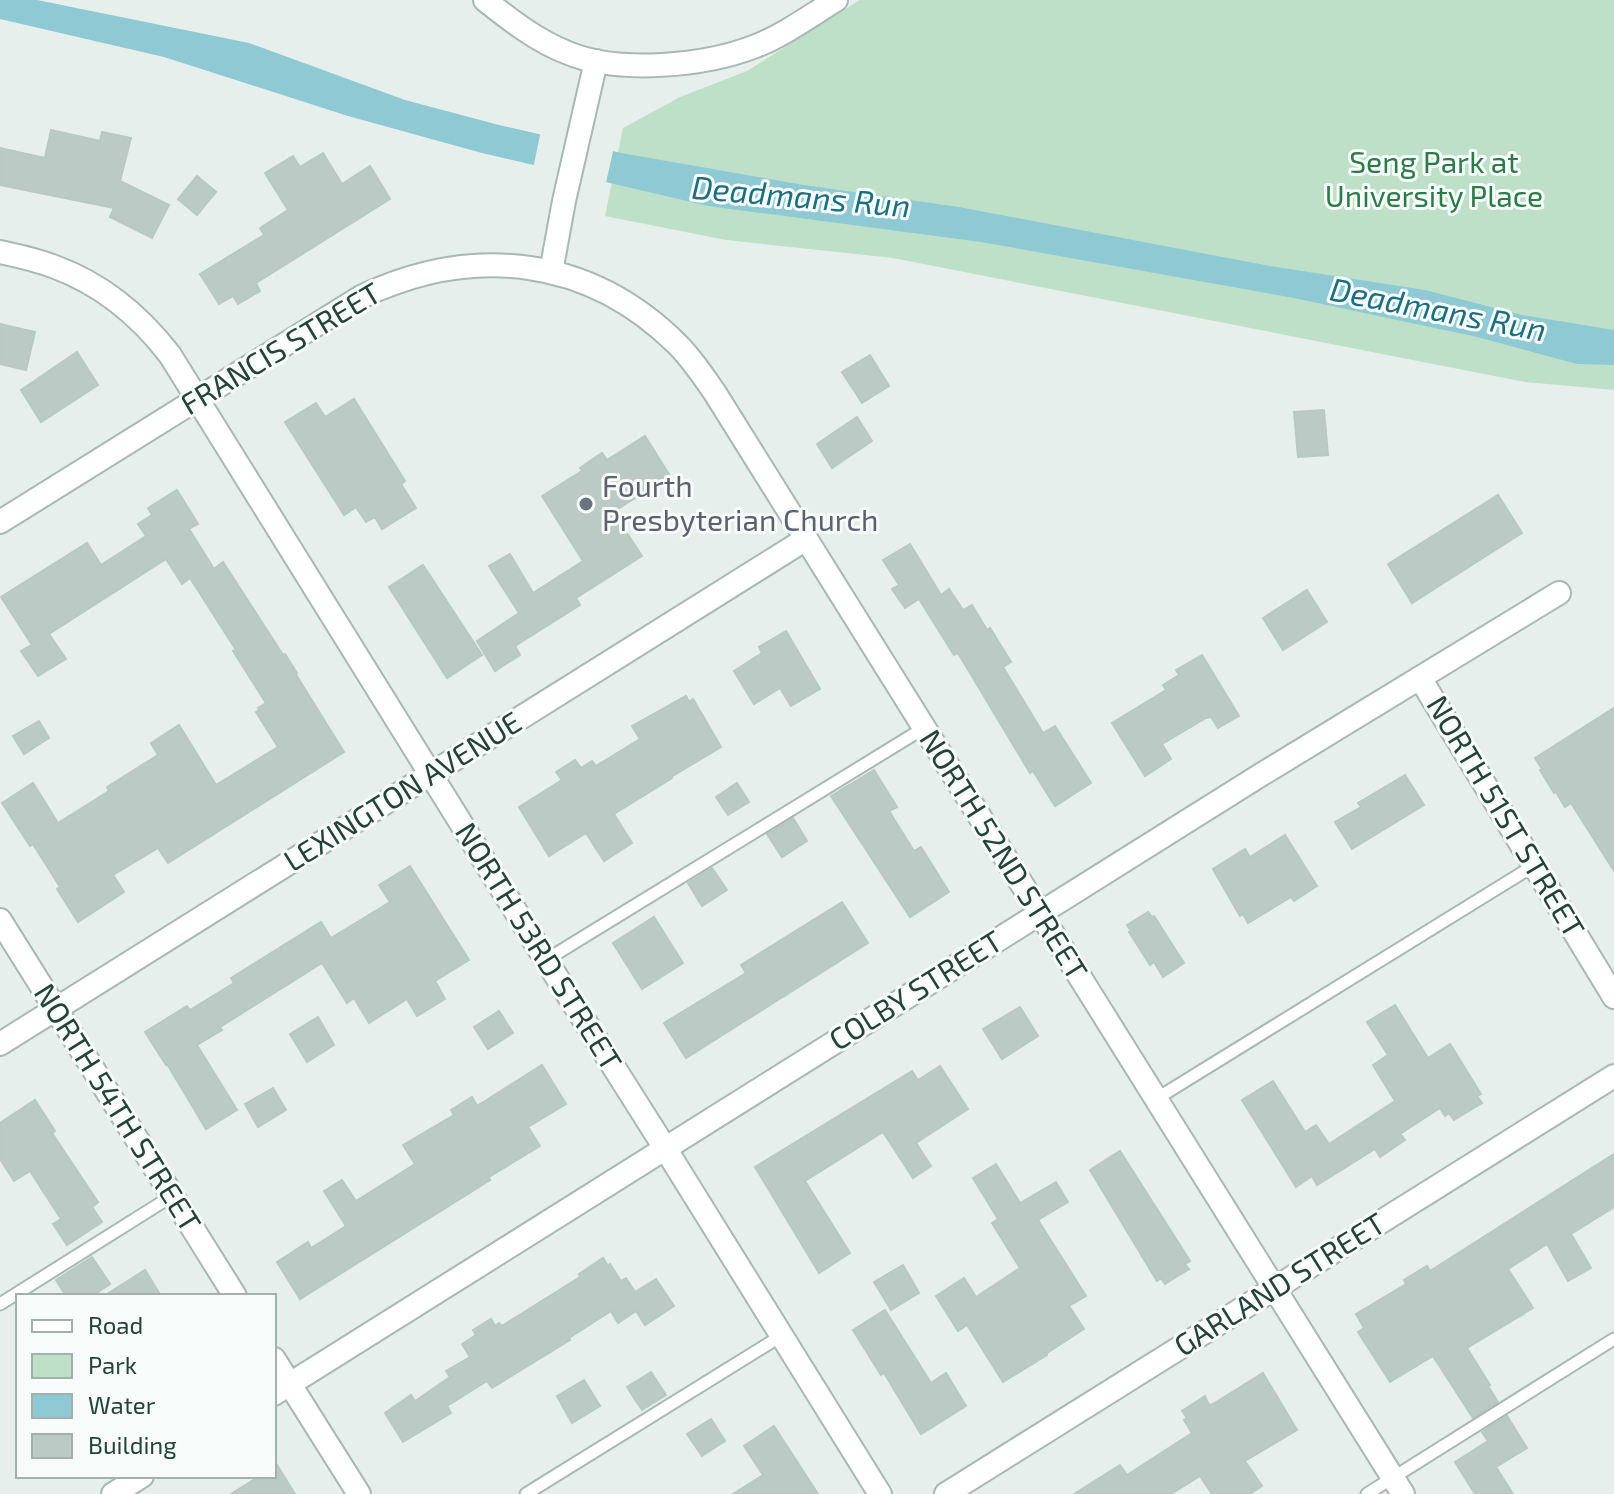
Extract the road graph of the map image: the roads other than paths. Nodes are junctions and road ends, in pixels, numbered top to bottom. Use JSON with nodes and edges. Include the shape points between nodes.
{"nodes":[{"id":1,"x":485,"y":0,"type":"edge"},
{"id":2,"x":836,"y":0,"type":"edge"},
{"id":3,"x":596,"y":61,"type":"junction"},
{"id":4,"x":0,"y":252,"type":"edge"},
{"id":5,"x":551,"y":272,"type":"junction"},
{"id":6,"x":198,"y":398,"type":"junction"},
{"id":7,"x":0,"y":522,"type":"edge"},
{"id":8,"x":806,"y":539,"type":"junction"},
{"id":9,"x":1559,"y":593,"type":"dead end"},
{"id":10,"x":1420,"y":678,"type":"junction"},
{"id":11,"x":924,"y":728,"type":"junction"},
{"id":12,"x":431,"y":774,"type":"junction"},
{"id":13,"x":1535,"y":865,"type":"junction"},
{"id":14,"x":1040,"y":914,"type":"junction"},
{"id":15,"x":0,"y":920,"type":"edge"},
{"id":16,"x":546,"y":960,"type":"junction"},
{"id":17,"x":1614,"y":997,"type":"edge"},
{"id":18,"x":55,"y":1009,"type":"junction"},
{"id":19,"x":0,"y":1044,"type":"edge"},
{"id":20,"x":1614,"y":1076,"type":"edge"},
{"id":21,"x":1156,"y":1099,"type":"junction"},
{"id":22,"x":665,"y":1148,"type":"junction"},
{"id":23,"x":172,"y":1196,"type":"junction"},
{"id":24,"x":1274,"y":1290,"type":"junction"},
{"id":25,"x":234,"y":1294,"type":"edge"},
{"id":26,"x":0,"y":1304,"type":"edge"},
{"id":27,"x":781,"y":1336,"type":"junction"},
{"id":28,"x":1614,"y":1339,"type":"edge"},
{"id":29,"x":276,"y":1366,"type":"edge"},
{"id":30,"x":282,"y":1389,"type":"edge"},
{"id":31,"x":139,"y":1478,"type":"edge"},
{"id":32,"x":1398,"y":1486,"type":"edge"},
{"id":33,"x":113,"y":1494,"type":"edge"},
{"id":34,"x":359,"y":1494,"type":"edge"},
{"id":35,"x":526,"y":1494,"type":"edge"},
{"id":36,"x":880,"y":1494,"type":"edge"},
{"id":37,"x":946,"y":1494,"type":"edge"},
{"id":38,"x":1367,"y":1494,"type":"edge"}],
"edges":[{"from":1,"to":3,"type":"street","via":[[544,41]]},
{"from":2,"to":3,"type":"street","via":[[759,45],[715,59],[637,66]]},
{"from":3,"to":5,"type":"street"},
{"from":4,"to":6,"type":"street","name":"NORTH 53RD STREET","via":[[57,267],[126,308],[160,342]]},
{"from":5,"to":6,"type":"street","name":"FRANCIS STREET","via":[[457,266],[383,286]]},
{"from":5,"to":8,"type":"street","name":"NORTH 52ND STREET","via":[[608,293],[678,345],[715,393]]},
{"from":6,"to":7,"type":"street","name":"FRANCIS STREET"},
{"from":6,"to":12,"type":"street","name":"NORTH 53RD STREET"},
{"from":8,"to":11,"type":"street","name":"NORTH 52ND STREET"},
{"from":8,"to":12,"type":"street","name":"LEXINGTON AVENUE"},
{"from":9,"to":10,"type":"street","name":"COLBY STREET"},
{"from":10,"to":13,"type":"street","name":"NORTH 51ST STREET"},
{"from":10,"to":14,"type":"street","name":"COLBY STREET"},
{"from":11,"to":14,"type":"street","name":"NORTH 52ND STREET"},
{"from":11,"to":16,"type":"lane"},
{"from":12,"to":16,"type":"street","name":"NORTH 53RD STREET"},
{"from":12,"to":18,"type":"street","name":"LEXINGTON AVENUE"},
{"from":13,"to":17,"type":"street","name":"NORTH 51ST STREET"},
{"from":13,"to":21,"type":"lane"},
{"from":14,"to":21,"type":"street","name":"NORTH 52ND STREET"},
{"from":14,"to":22,"type":"street","name":"COLBY STREET"},
{"from":15,"to":18,"type":"street","name":"NORTH 54TH STREET"},
{"from":16,"to":22,"type":"street","name":"NORTH 53RD STREET"},
{"from":18,"to":19,"type":"street","name":"LEXINGTON AVENUE"},
{"from":18,"to":23,"type":"street","name":"NORTH 54TH STREET"},
{"from":20,"to":24,"type":"street","name":"GARLAND STREET"},
{"from":21,"to":24,"type":"street","name":"NORTH 52ND STREET"},
{"from":22,"to":27,"type":"street","name":"NORTH 53RD STREET"},
{"from":22,"to":30,"type":"street","name":"COLBY STREET"},
{"from":23,"to":25,"type":"street","name":"NORTH 54TH STREET"},
{"from":23,"to":26,"type":"lane"},
{"from":24,"to":32,"type":"street","name":"NORTH 52ND STREET"},
{"from":24,"to":37,"type":"street","name":"GARLAND STREET"},
{"from":27,"to":35,"type":"lane"},
{"from":27,"to":36,"type":"street","name":"NORTH 53RD STREET"},
{"from":28,"to":32,"type":"lane"},
{"from":29,"to":30,"type":"street"},
{"from":30,"to":34,"type":"street"},
{"from":31,"to":33,"type":"street"},
{"from":32,"to":38,"type":"lane"}]}
